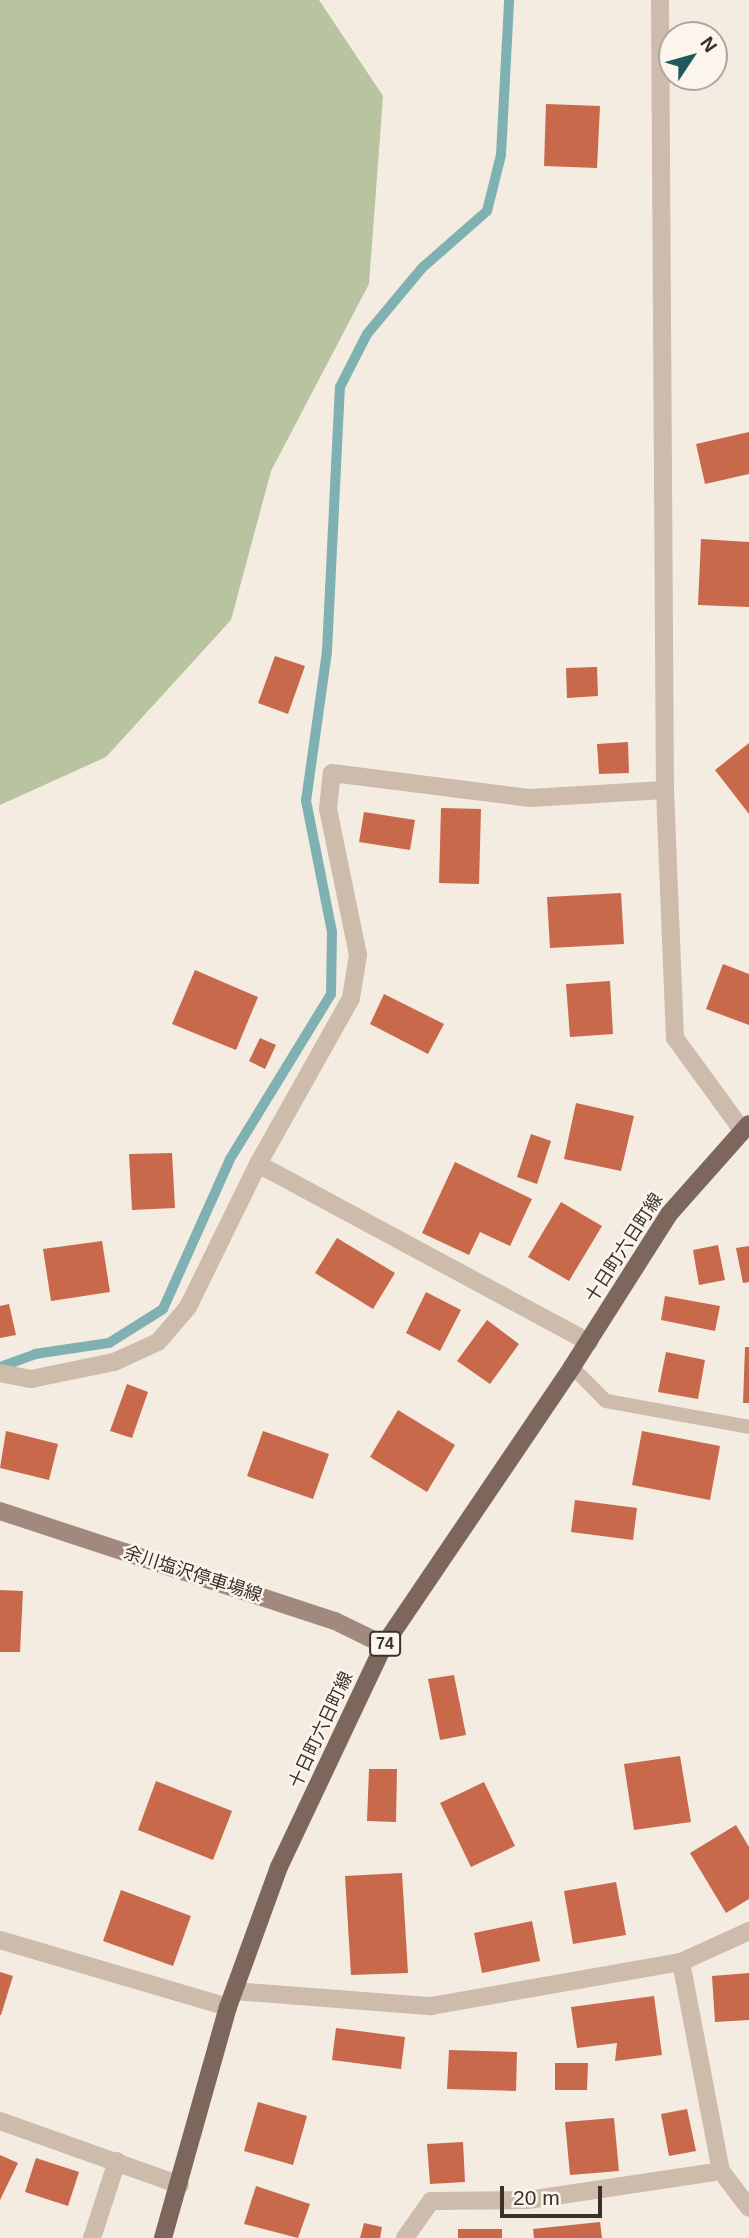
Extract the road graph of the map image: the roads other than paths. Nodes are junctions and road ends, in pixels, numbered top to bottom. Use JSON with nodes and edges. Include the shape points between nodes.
{"nodes":[{"id":1,"x":660,"y":0,"type":"edge"},
{"id":2,"x":665,"y":790,"type":"junction"},
{"id":3,"x":746,"y":1127,"type":"edge"},
{"id":4,"x":258,"y":1164,"type":"junction"},
{"id":5,"x":589,"y":1342,"type":"junction"},
{"id":6,"x":572,"y":1367,"type":"junction"},
{"id":7,"x":0,"y":1373,"type":"edge"},
{"id":8,"x":749,"y":1427,"type":"edge"},
{"id":9,"x":0,"y":1511,"type":"edge"},
{"id":10,"x":384,"y":1645,"type":"junction"},
{"id":11,"x":749,"y":1931,"type":"edge"},
{"id":12,"x":0,"y":1940,"type":"edge"},
{"id":13,"x":681,"y":1962,"type":"junction"},
{"id":14,"x":231,"y":1999,"type":"junction"},
{"id":15,"x":0,"y":2121,"type":"edge"},
{"id":16,"x":117,"y":2161,"type":"junction"},
{"id":17,"x":721,"y":2171,"type":"junction"},
{"id":18,"x":180,"y":2185,"type":"junction"},
{"id":19,"x":749,"y":2208,"type":"edge"},
{"id":20,"x":92,"y":2238,"type":"edge"},
{"id":21,"x":163,"y":2238,"type":"edge"},
{"id":22,"x":405,"y":2238,"type":"edge"}],
"edges":[{"from":1,"to":2,"type":"street"},
{"from":2,"to":3,"type":"street","via":[[675,1038]]},
{"from":2,"to":4,"type":"street","via":[[530,798],[332,773],[328,810],[358,955],[351,998]]},
{"from":3,"to":5,"type":"main road","name":"十日町六日町線","number":"74","via":[[669,1214]]},
{"from":4,"to":5,"type":"street"},
{"from":4,"to":7,"type":"street","via":[[188,1307],[158,1342],[114,1362],[31,1379]]},
{"from":5,"to":6,"type":"main road","name":"十日町六日町線","number":"74"},
{"from":6,"to":8,"type":"lane","via":[[606,1401]]},
{"from":6,"to":10,"type":"main road","name":"十日町六日町線","number":"74"},
{"from":9,"to":10,"type":"main road","name":"余川塩沢停車場線","via":[[335,1620]]},
{"from":10,"to":14,"type":"main road","name":"十日町六日町線","number":"74","via":[[279,1867]]},
{"from":11,"to":13,"type":"street"},
{"from":12,"to":14,"type":"street"},
{"from":13,"to":14,"type":"street","via":[[431,2006]]},
{"from":13,"to":17,"type":"street"},
{"from":14,"to":18,"type":"main road","name":"十日町六日町線","number":"74"},
{"from":15,"to":16,"type":"street"},
{"from":16,"to":18,"type":"street"},
{"from":16,"to":20,"type":"street"},
{"from":17,"to":19,"type":"street"},
{"from":17,"to":22,"type":"street","via":[[528,2200],[430,2201]]},
{"from":18,"to":21,"type":"main road","name":"十日町六日町線","number":"74"}]}
